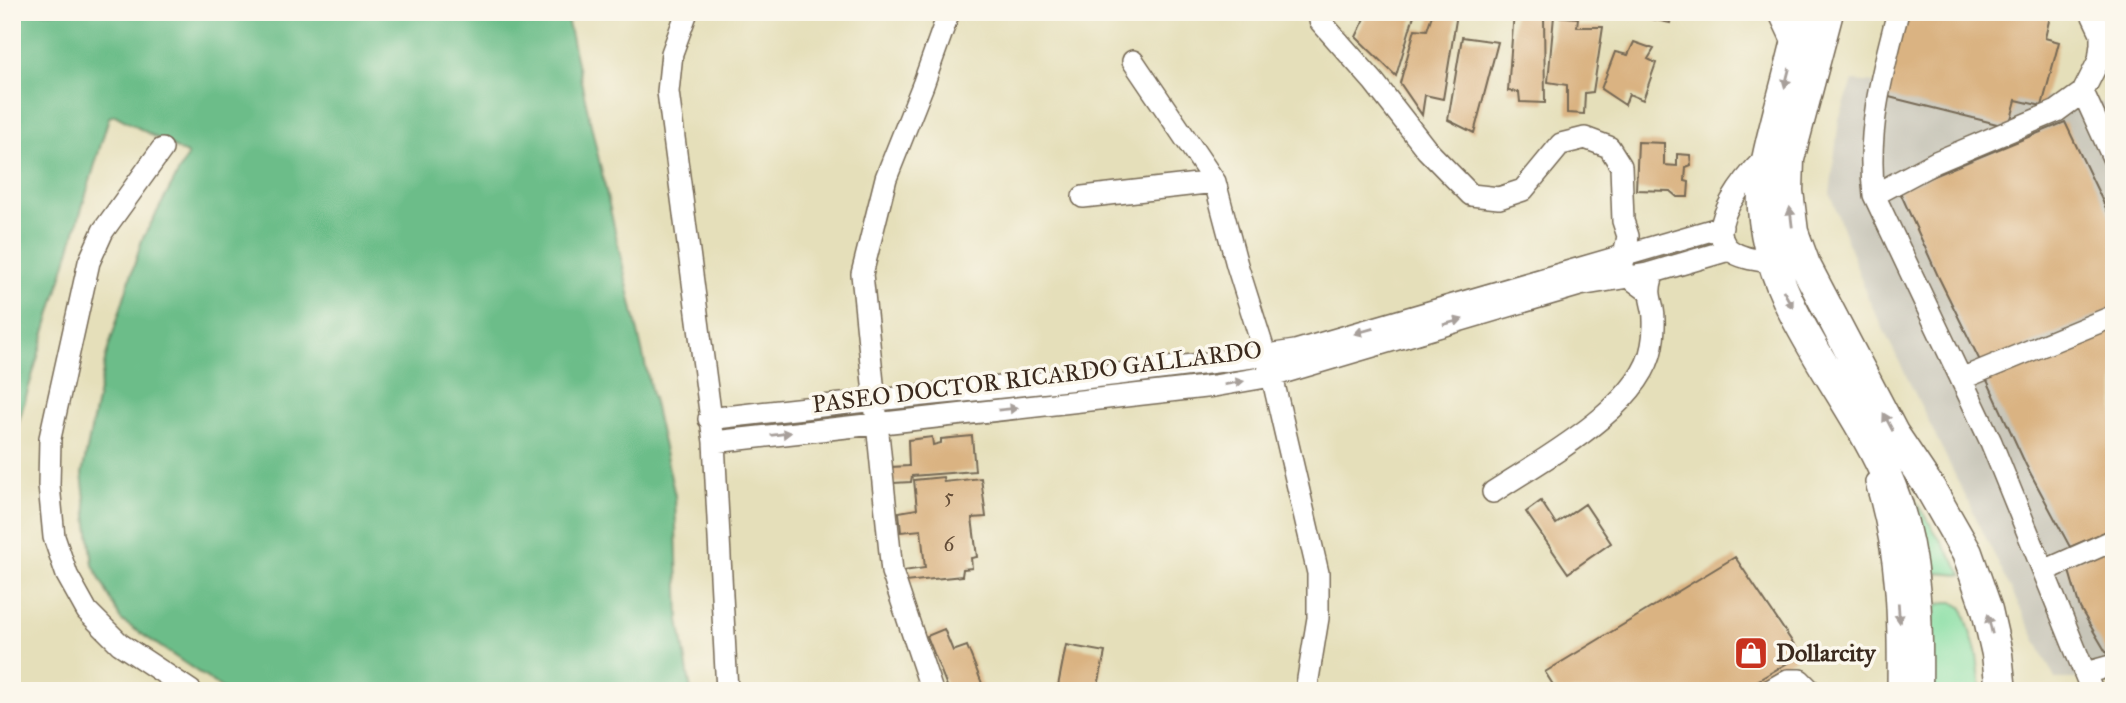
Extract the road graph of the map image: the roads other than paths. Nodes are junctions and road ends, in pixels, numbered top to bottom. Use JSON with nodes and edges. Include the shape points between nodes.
{"nodes":[{"id":1,"x":687,"y":12,"type":"edge"},
{"id":2,"x":949,"y":12,"type":"edge"},
{"id":3,"x":1779,"y":12,"type":"edge"},
{"id":4,"x":1804,"y":12,"type":"edge"},
{"id":5,"x":1828,"y":12,"type":"edge"},
{"id":6,"x":1898,"y":12,"type":"edge"},
{"id":7,"x":2091,"y":12,"type":"edge"},
{"id":8,"x":1320,"y":21,"type":"dead end"},
{"id":9,"x":1796,"y":46,"type":"junction"},
{"id":10,"x":1133,"y":61,"type":"dead end"},
{"id":11,"x":2083,"y":92,"type":"junction"},
{"id":12,"x":162,"y":149,"type":"dead end"},
{"id":13,"x":1766,"y":157,"type":"junction"},
{"id":14,"x":2114,"y":160,"type":"edge"},
{"id":15,"x":1215,"y":182,"type":"junction"},
{"id":16,"x":1874,"y":195,"type":"junction"},
{"id":17,"x":1083,"y":197,"type":"dead end"},
{"id":18,"x":1722,"y":227,"type":"junction"},
{"id":19,"x":1645,"y":250,"type":"junction"},
{"id":20,"x":1729,"y":250,"type":"junction"},
{"id":21,"x":1627,"y":256,"type":"junction"},
{"id":22,"x":1772,"y":262,"type":"junction"},
{"id":23,"x":1651,"y":282,"type":"junction"},
{"id":24,"x":2114,"y":316,"type":"edge"},
{"id":25,"x":1269,"y":366,"type":"junction"},
{"id":26,"x":1961,"y":379,"type":"junction"},
{"id":27,"x":874,"y":399,"type":"junction"},
{"id":28,"x":709,"y":419,"type":"junction"},
{"id":29,"x":876,"y":423,"type":"junction"},
{"id":30,"x":1860,"y":426,"type":"junction"},
{"id":31,"x":714,"y":442,"type":"junction"},
{"id":32,"x":1493,"y":492,"type":"dead end"},
{"id":33,"x":2114,"y":540,"type":"edge"},
{"id":34,"x":2044,"y":571,"type":"junction"},
{"id":35,"x":2114,"y":665,"type":"edge"},
{"id":36,"x":2089,"y":682,"type":"edge"},
{"id":37,"x":191,"y":691,"type":"edge"},
{"id":38,"x":727,"y":691,"type":"edge"},
{"id":39,"x":932,"y":691,"type":"edge"},
{"id":40,"x":1306,"y":691,"type":"edge"},
{"id":41,"x":1769,"y":691,"type":"edge"},
{"id":42,"x":1811,"y":691,"type":"edge"},
{"id":43,"x":1898,"y":691,"type":"edge"},
{"id":44,"x":1917,"y":691,"type":"edge"},
{"id":45,"x":2001,"y":691,"type":"edge"}],
"edges":[{"from":1,"to":28,"type":"street","via":[[672,53],[668,92]]},
{"from":2,"to":27,"type":"street","via":[[886,178],[862,274]]},
{"from":3,"to":9,"type":"street"},
{"from":4,"to":9,"type":"highway"},
{"from":45,"to":5,"type":"highway","one_way":true,"via":[[1987,610],[1967,553],[1893,433],[1805,265],[1793,232],[1789,159]]},
{"from":6,"to":16,"type":"street","via":[[1877,93],[1871,176]]},
{"from":7,"to":11,"type":"street","via":[[2101,44],[2099,60]]},
{"from":8,"to":21,"type":"street","via":[[1427,150],[1471,195],[1499,198],[1522,190],[1561,144],[1585,138],[1609,147],[1621,166]]},
{"from":9,"to":13,"type":"highway","one_way":true},
{"from":10,"to":15,"type":"street"},
{"from":11,"to":14,"type":"street"},
{"from":11,"to":16,"type":"street","via":[[2057,111],[1936,162]]},
{"from":12,"to":37,"type":"street","via":[[103,231],[89,262],[50,438],[49,485],[54,537],[66,575],[87,611],[120,644]]},
{"from":13,"to":18,"type":"street","via":[[1728,206]]},
{"from":13,"to":22,"type":"highway","via":[[1763,208]]},
{"from":15,"to":17,"type":"street"},
{"from":15,"to":25,"type":"street"},
{"from":16,"to":26,"type":"street"},
{"from":18,"to":19,"type":"street","name":"PASEO DOCTOR RICARDO GALLARDO"},
{"from":18,"to":20,"type":"street","via":[[1722,240]]},
{"from":19,"to":21,"type":"street","name":"PASEO DOCTOR RICARDO GALLARDO"},
{"from":19,"to":23,"type":"street","via":[[1654,262]]},
{"from":20,"to":22,"type":"street"},
{"from":20,"to":23,"type":"street"},
{"from":21,"to":23,"type":"street"},
{"from":21,"to":25,"type":"street","name":"PASEO DOCTOR RICARDO GALLARDO","via":[[1295,351]]},
{"from":22,"to":30,"type":"highway","one_way":true,"via":[[1782,290]]},
{"from":23,"to":32,"type":"street","via":[[1652,349],[1637,383],[1592,426]]},
{"from":24,"to":26,"type":"street"},
{"from":25,"to":27,"type":"street","name":"PASEO DOCTOR RICARDO GALLARDO"},
{"from":29,"to":25,"type":"street","name":"PASEO DOCTOR RICARDO GALLARDO","one_way":true,"via":[[1214,386]]},
{"from":25,"to":40,"type":"street","via":[[1318,573],[1318,618]]},
{"from":26,"to":34,"type":"street"},
{"from":27,"to":28,"type":"street","name":"PASEO DOCTOR RICARDO GALLARDO"},
{"from":27,"to":29,"type":"street"},
{"from":28,"to":31,"type":"street"},
{"from":31,"to":29,"type":"street","name":"PASEO DOCTOR RICARDO GALLARDO","one_way":true},
{"from":29,"to":39,"type":"street","via":[[892,572]]},
{"from":30,"to":43,"type":"street","one_way":true,"via":[[1896,570]]},
{"from":30,"to":44,"type":"highway","via":[[1890,485],[1903,525],[1918,618]]},
{"from":31,"to":38,"type":"street"},
{"from":33,"to":34,"type":"street"},
{"from":34,"to":36,"type":"street"},
{"from":35,"to":36,"type":"street"},
{"from":41,"to":42,"type":"street","via":[[1788,680],[1800,680]]}]}
